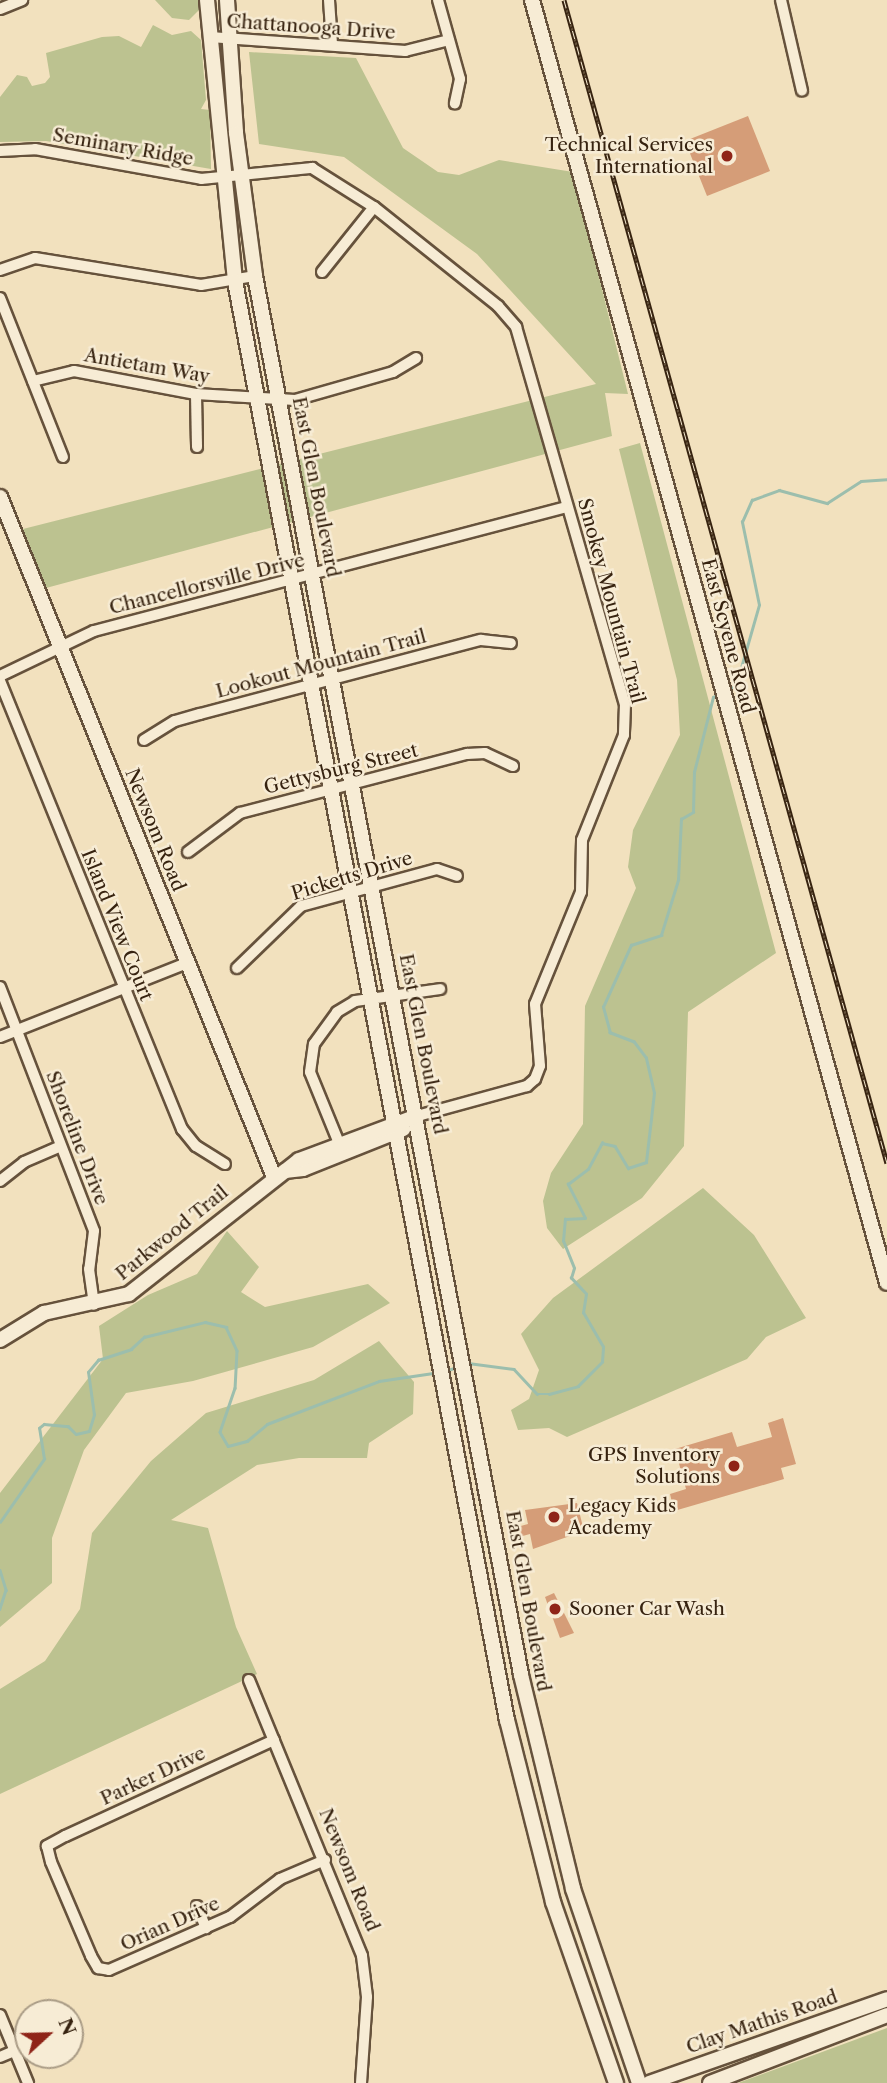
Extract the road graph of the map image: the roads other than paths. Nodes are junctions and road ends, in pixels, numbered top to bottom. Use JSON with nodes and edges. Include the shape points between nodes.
{"nodes":[{"id":1,"x":22,"y":0,"type":"edge"},
{"id":2,"x":207,"y":0,"type":"edge"},
{"id":3,"x":227,"y":0,"type":"edge"},
{"id":4,"x":329,"y":0,"type":"edge"},
{"id":5,"x":438,"y":0,"type":"edge"},
{"id":6,"x":532,"y":0,"type":"edge"},
{"id":7,"x":780,"y":0,"type":"edge"},
{"id":8,"x":0,"y":9,"type":"edge"},
{"id":9,"x":230,"y":36,"type":"junction"},
{"id":10,"x":210,"y":37,"type":"junction"},
{"id":11,"x":449,"y":40,"type":"junction"},
{"id":12,"x":332,"y":44,"type":"junction"},
{"id":13,"x":802,"y":91,"type":"dead end"},
{"id":14,"x":455,"y":103,"type":"dead end"},
{"id":15,"x":0,"y":151,"type":"edge"},
{"id":16,"x":240,"y":174,"type":"junction"},
{"id":17,"x":221,"y":176,"type":"junction"},
{"id":18,"x":374,"y":207,"type":"junction"},
{"id":19,"x":0,"y":270,"type":"edge"},
{"id":20,"x":322,"y":272,"type":"dead end"},
{"id":21,"x":255,"y":275,"type":"junction"},
{"id":22,"x":235,"y":281,"type":"junction"},
{"id":23,"x":0,"y":298,"type":"edge"},
{"id":24,"x":416,"y":358,"type":"dead end"},
{"id":25,"x":33,"y":382,"type":"junction"},
{"id":26,"x":196,"y":394,"type":"junction"},
{"id":27,"x":256,"y":395,"type":"junction"},
{"id":28,"x":280,"y":399,"type":"junction"},
{"id":29,"x":197,"y":447,"type":"dead end"},
{"id":30,"x":63,"y":457,"type":"dead end"},
{"id":31,"x":0,"y":497,"type":"edge"},
{"id":32,"x":567,"y":507,"type":"junction"},
{"id":33,"x":312,"y":575,"type":"junction"},
{"id":34,"x":291,"y":581,"type":"junction"},
{"id":35,"x":511,"y":643,"type":"dead end"},
{"id":36,"x":59,"y":645,"type":"junction"},
{"id":37,"x":0,"y":676,"type":"edge"},
{"id":38,"x":333,"y":679,"type":"junction"},
{"id":39,"x":0,"y":681,"type":"edge"},
{"id":40,"x":311,"y":685,"type":"junction"},
{"id":41,"x":144,"y":740,"type":"dead end"},
{"id":42,"x":513,"y":766,"type":"dead end"},
{"id":43,"x":353,"y":784,"type":"junction"},
{"id":44,"x":331,"y":789,"type":"junction"},
{"id":45,"x":188,"y":852,"type":"dead end"},
{"id":46,"x":457,"y":876,"type":"dead end"},
{"id":47,"x":373,"y":888,"type":"junction"},
{"id":48,"x":351,"y":894,"type":"junction"},
{"id":49,"x":187,"y":963,"type":"junction"},
{"id":50,"x":237,"y":968,"type":"dead end"},
{"id":51,"x":0,"y":986,"type":"edge"},
{"id":52,"x":123,"y":988,"type":"junction"},
{"id":53,"x":440,"y":989,"type":"dead end"},
{"id":54,"x":371,"y":997,"type":"junction"},
{"id":55,"x":395,"y":999,"type":"junction"},
{"id":56,"x":17,"y":1030,"type":"junction"},
{"id":57,"x":0,"y":1037,"type":"edge"},
{"id":58,"x":417,"y":1116,"type":"junction"},
{"id":59,"x":396,"y":1128,"type":"junction"},
{"id":60,"x":61,"y":1146,"type":"junction"},
{"id":61,"x":341,"y":1149,"type":"junction"},
{"id":62,"x":225,"y":1164,"type":"dead end"},
{"id":63,"x":280,"y":1174,"type":"junction"},
{"id":64,"x":0,"y":1181,"type":"edge"},
{"id":65,"x":887,"y":1283,"type":"edge"},
{"id":66,"x":94,"y":1306,"type":"junction"},
{"id":67,"x":0,"y":1340,"type":"edge"},
{"id":68,"x":511,"y":1609,"type":"junction"},
{"id":69,"x":489,"y":1613,"type":"junction"},
{"id":70,"x":249,"y":1680,"type":"dead end"},
{"id":71,"x":274,"y":1740,"type":"junction"},
{"id":72,"x":325,"y":1860,"type":"junction"},
{"id":73,"x":197,"y":1906,"type":"dead end"},
{"id":74,"x":206,"y":1928,"type":"junction"},
{"id":75,"x":98,"y":1968,"type":"joint"},
{"id":76,"x":887,"y":1999,"type":"edge"},
{"id":77,"x":0,"y":2015,"type":"edge"},
{"id":78,"x":887,"y":2015,"type":"edge"},
{"id":79,"x":14,"y":2051,"type":"joint"},
{"id":80,"x":0,"y":2057,"type":"edge"},
{"id":81,"x":361,"y":2083,"type":"edge"},
{"id":82,"x":615,"y":2083,"type":"edge"},
{"id":83,"x":639,"y":2083,"type":"edge"},
{"id":84,"x":649,"y":2083,"type":"edge"},
{"id":85,"x":710,"y":2083,"type":"edge"}],
"edges":[{"from":1,"to":8,"type":"street"},
{"from":2,"to":10,"type":"main road"},
{"from":3,"to":9,"type":"main road","name":"East Glen Boulevard"},
{"from":4,"to":12,"type":"street"},
{"from":5,"to":11,"type":"street"},
{"from":6,"to":65,"type":"main road","name":"East Scyene Road"},
{"from":7,"to":13,"type":"street"},
{"from":9,"to":10,"type":"street","name":"Chattanooga Drive"},
{"from":9,"to":12,"type":"street","name":"Chattanooga Drive"},
{"from":9,"to":16,"type":"main road","name":"East Glen Boulevard"},
{"from":10,"to":17,"type":"main road"},
{"from":11,"to":12,"type":"street","name":"Chattanooga Drive","via":[[405,51]]},
{"from":11,"to":14,"type":"street","via":[[460,79]]},
{"from":15,"to":17,"type":"street","name":"Seminary Ridge","via":[[35,149],[201,179]]},
{"from":16,"to":17,"type":"street","name":"Seminary Ridge"},
{"from":16,"to":18,"type":"street","name":"Smokey Mountain Trail","via":[[312,168]]},
{"from":16,"to":21,"type":"main road","name":"East Glen Boulevard"},
{"from":17,"to":22,"type":"main road"},
{"from":18,"to":20,"type":"street"},
{"from":18,"to":32,"type":"street","name":"Smokey Mountain Trail","via":[[498,306],[516,327]]},
{"from":19,"to":22,"type":"street","via":[[35,258],[201,285]]},
{"from":21,"to":22,"type":"street"},
{"from":21,"to":28,"type":"main road","name":"East Glen Boulevard"},
{"from":22,"to":27,"type":"main road"},
{"from":23,"to":25,"type":"street"},
{"from":24,"to":28,"type":"street","name":"Antietam Way","via":[[393,372]]},
{"from":25,"to":26,"type":"street","name":"Antietam Way","via":[[75,371]]},
{"from":25,"to":30,"type":"street"},
{"from":26,"to":27,"type":"street","name":"Antietam Way"},
{"from":26,"to":29,"type":"street"},
{"from":27,"to":28,"type":"street","name":"Antietam Way"},
{"from":27,"to":34,"type":"main road"},
{"from":28,"to":33,"type":"main road","name":"East Glen Boulevard"},
{"from":31,"to":36,"type":"main road","name":"Newsom Road"},
{"from":32,"to":33,"type":"street","name":"Chancellorsville Drive"},
{"from":32,"to":58,"type":"street","name":"Smokey Mountain Trail","via":[[625,704],[624,735],[582,840],[578,863],[581,892],[535,1004],[540,1066],[535,1079],[527,1086]]},
{"from":33,"to":34,"type":"street","name":"Chancellorsville Drive"},
{"from":33,"to":38,"type":"main road","name":"East Glen Boulevard"},
{"from":34,"to":36,"type":"street","name":"Chancellorsville Drive","via":[[94,631]]},
{"from":34,"to":40,"type":"main road"},
{"from":35,"to":38,"type":"street","name":"Lookout Mountain Trail","via":[[481,640]]},
{"from":36,"to":37,"type":"street","name":"Chancellorsville Drive","via":[[45,657]]},
{"from":36,"to":49,"type":"main road","name":"Newsom Road"},
{"from":38,"to":40,"type":"street","name":"Lookout Mountain Trail"},
{"from":38,"to":43,"type":"main road","name":"East Glen Boulevard"},
{"from":39,"to":52,"type":"street","name":"Island View Court"},
{"from":40,"to":41,"type":"street","name":"Lookout Mountain Trail","via":[[175,721]]},
{"from":40,"to":44,"type":"main road"},
{"from":42,"to":43,"type":"street","name":"Gettysburg Street","via":[[485,753],[467,754]]},
{"from":43,"to":44,"type":"street","name":"Gettysburg Street"},
{"from":43,"to":47,"type":"main road","name":"East Glen Boulevard"},
{"from":44,"to":45,"type":"street","name":"Gettysburg Street","via":[[229,817]]},
{"from":44,"to":48,"type":"main road"},
{"from":46,"to":47,"type":"street","name":"Picketts Drive","via":[[437,869]]},
{"from":47,"to":48,"type":"street","name":"Picketts Drive"},
{"from":47,"to":55,"type":"main road","name":"East Glen Boulevard"},
{"from":48,"to":50,"type":"street","name":"Picketts Drive","via":[[292,911]]},
{"from":48,"to":54,"type":"main road"},
{"from":49,"to":52,"type":"street"},
{"from":49,"to":63,"type":"main road","name":"Newsom Road"},
{"from":51,"to":56,"type":"street","name":"Shoreline Drive"},
{"from":52,"to":56,"type":"street"},
{"from":52,"to":62,"type":"street","name":"Island View Court","via":[[182,1129],[195,1146]]},
{"from":53,"to":55,"type":"street"},
{"from":54,"to":55,"type":"street"},
{"from":54,"to":59,"type":"main road"},
{"from":54,"to":61,"type":"street","via":[[342,1007],[310,1053],[310,1072]]},
{"from":55,"to":58,"type":"main road","name":"East Glen Boulevard"},
{"from":56,"to":57,"type":"street"},
{"from":56,"to":60,"type":"street","name":"Shoreline Drive"},
{"from":58,"to":59,"type":"main road","name":"Parkwood Trail"},
{"from":58,"to":68,"type":"main road","name":"East Glen Boulevard"},
{"from":59,"to":61,"type":"main road","name":"Parkwood Trail"},
{"from":59,"to":69,"type":"main road"},
{"from":60,"to":64,"type":"street","via":[[23,1162]]},
{"from":60,"to":66,"type":"street","name":"Shoreline Drive","via":[[95,1237],[89,1269]]},
{"from":61,"to":63,"type":"main road","name":"Parkwood Trail"},
{"from":63,"to":66,"type":"main road","name":"Parkwood Trail","via":[[140,1288]]},
{"from":66,"to":67,"type":"main road","name":"Parkwood Trail","via":[[44,1313]]},
{"from":68,"to":69,"type":"main road"},
{"from":68,"to":83,"type":"main road","name":"East Glen Boulevard","via":[[541,1771],[573,1889]]},
{"from":69,"to":82,"type":"main road","via":[[507,1720],[541,1858]]},
{"from":70,"to":71,"type":"street","name":"Newsom Road"},
{"from":71,"to":72,"type":"street","name":"Newsom Road"},
{"from":71,"to":75,"type":"street","name":"Parker Drive","via":[[47,1846]]},
{"from":72,"to":74,"type":"street","name":"Orian Drive","via":[[280,1879],[230,1917]]},
{"from":72,"to":81,"type":"street","name":"Newsom Road","via":[[362,1955],[367,1997]]},
{"from":73,"to":74,"type":"street"},
{"from":74,"to":75,"type":"street","name":"Orian Drive","via":[[120,1966]]},
{"from":76,"to":84,"type":"main road","name":"Clay Mathis Road"},
{"from":77,"to":79,"type":"street"},
{"from":78,"to":85,"type":"main road","name":"Clay Mathis Road"},
{"from":79,"to":80,"type":"street"}]}
